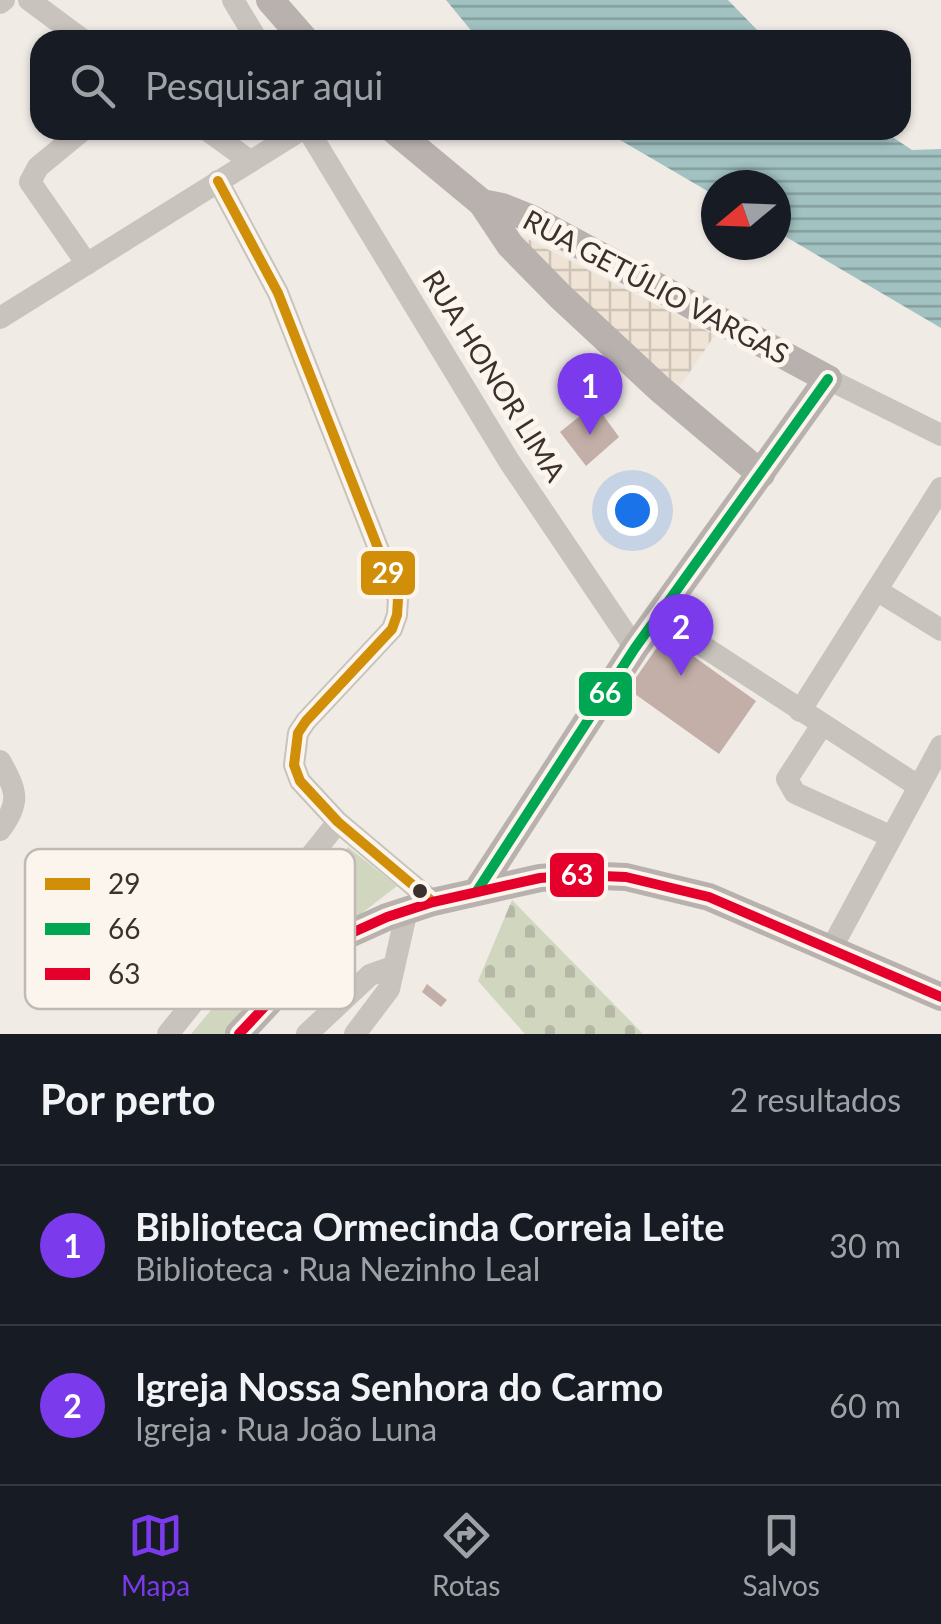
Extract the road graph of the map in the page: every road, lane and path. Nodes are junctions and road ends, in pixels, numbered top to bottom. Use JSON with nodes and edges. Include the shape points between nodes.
{"nodes":[{"id":1,"x":29,"y":0,"type":"edge"},
{"id":2,"x":233,"y":0,"type":"edge"},
{"id":3,"x":270,"y":0,"type":"edge"},
{"id":4,"x":70,"y":30,"type":"edge"},
{"id":5,"x":252,"y":30,"type":"edge"},
{"id":6,"x":296,"y":30,"type":"edge"},
{"id":7,"x":71,"y":140,"type":"edge"},
{"id":8,"x":220,"y":140,"type":"edge"},
{"id":9,"x":285,"y":140,"type":"edge"},
{"id":10,"x":314,"y":140,"type":"edge"},
{"id":11,"x":406,"y":140,"type":"edge"},
{"id":12,"x":250,"y":161,"type":"junction"},
{"id":13,"x":218,"y":181,"type":"junction"},
{"id":14,"x":482,"y":203,"type":"junction"},
{"id":15,"x":87,"y":264,"type":"junction"},
{"id":16,"x":0,"y":318,"type":"edge"},
{"id":17,"x":828,"y":379,"type":"junction"},
{"id":18,"x":941,"y":435,"type":"edge"},
{"id":19,"x":761,"y":474,"type":"junction"},
{"id":20,"x":941,"y":488,"type":"edge"},
{"id":21,"x":878,"y":590,"type":"junction"},
{"id":22,"x":658,"y":618,"type":"junction"},
{"id":23,"x":941,"y":630,"type":"edge"},
{"id":24,"x":636,"y":648,"type":"junction"},
{"id":25,"x":800,"y":711,"type":"junction"},
{"id":26,"x":822,"y":725,"type":"junction"},
{"id":27,"x":937,"y":760,"type":"edge"},
{"id":28,"x":0,"y":761,"type":"edge"},
{"id":29,"x":918,"y":786,"type":"junction"},
{"id":30,"x":338,"y":822,"type":"junction"},
{"id":31,"x":0,"y":830,"type":"edge"},
{"id":32,"x":890,"y":836,"type":"junction"},
{"id":33,"x":316,"y":849,"type":"edge"},
{"id":34,"x":477,"y":891,"type":"junction"},
{"id":35,"x":420,"y":906,"type":"junction"},
{"id":36,"x":355,"y":932,"type":"edge"},
{"id":37,"x":831,"y":948,"type":"junction"},
{"id":38,"x":393,"y":967,"type":"junction"},
{"id":39,"x":355,"y":989,"type":"edge"},
{"id":40,"x":941,"y":996,"type":"edge"},
{"id":41,"x":188,"y":1009,"type":"edge"},
{"id":42,"x":262,"y":1009,"type":"edge"},
{"id":43,"x":287,"y":1009,"type":"edge"},
{"id":44,"x":334,"y":1009,"type":"edge"},
{"id":45,"x":168,"y":1034,"type":"edge"},
{"id":46,"x":239,"y":1034,"type":"edge"},
{"id":47,"x":265,"y":1034,"type":"edge"},
{"id":48,"x":307,"y":1034,"type":"edge"},
{"id":49,"x":355,"y":1034,"type":"edge"}],
"edges":[{"from":1,"to":4,"type":"street"},
{"from":2,"to":5,"type":"street"},
{"from":3,"to":6,"type":"main road"},
{"from":7,"to":15,"type":"street","via":[[30,182]]},
{"from":8,"to":12,"type":"street"},
{"from":9,"to":12,"type":"street"},
{"from":10,"to":24,"type":"street","name":"RUA HONOR LIMA","via":[[510,460]]},
{"from":11,"to":14,"type":"main road"},
{"from":12,"to":13,"type":"street"},
{"from":13,"to":15,"type":"street"},
{"from":13,"to":30,"type":"street","via":[[284,307],[398,599],[392,628],[298,733],[293,754],[300,780]]},
{"from":14,"to":17,"type":"main road","name":"RUA GETÚLIO VARGAS","via":[[532,220]]},
{"from":14,"to":19,"type":"main road","via":[[510,246],[560,296]]},
{"from":15,"to":16,"type":"street"},
{"from":17,"to":18,"type":"street"},
{"from":17,"to":19,"type":"main road"},
{"from":19,"to":22,"type":"main road"},
{"from":20,"to":21,"type":"street"},
{"from":21,"to":23,"type":"street"},
{"from":21,"to":25,"type":"street"},
{"from":22,"to":24,"type":"main road"},
{"from":22,"to":25,"type":"street"},
{"from":24,"to":34,"type":"main road"},
{"from":25,"to":26,"type":"street"},
{"from":26,"to":29,"type":"street"},
{"from":26,"to":32,"type":"street","via":[[787,779],[790,788]]},
{"from":27,"to":29,"type":"street"},
{"from":28,"to":31,"type":"street","via":[[15,795]]},
{"from":29,"to":32,"type":"street"},
{"from":30,"to":33,"type":"street"},
{"from":30,"to":35,"type":"street"},
{"from":32,"to":37,"type":"street"},
{"from":34,"to":35,"type":"main road"},
{"from":34,"to":37,"type":"main road","via":[[540,878],[626,877],[710,897]]},
{"from":35,"to":36,"type":"main road"},
{"from":35,"to":38,"type":"street"},
{"from":37,"to":40,"type":"main road"},
{"from":38,"to":39,"type":"street"},
{"from":38,"to":49,"type":"street","via":[[389,989]]},
{"from":41,"to":45,"type":"street"},
{"from":42,"to":46,"type":"main road"},
{"from":43,"to":47,"type":"main road"},
{"from":44,"to":48,"type":"street"}]}
